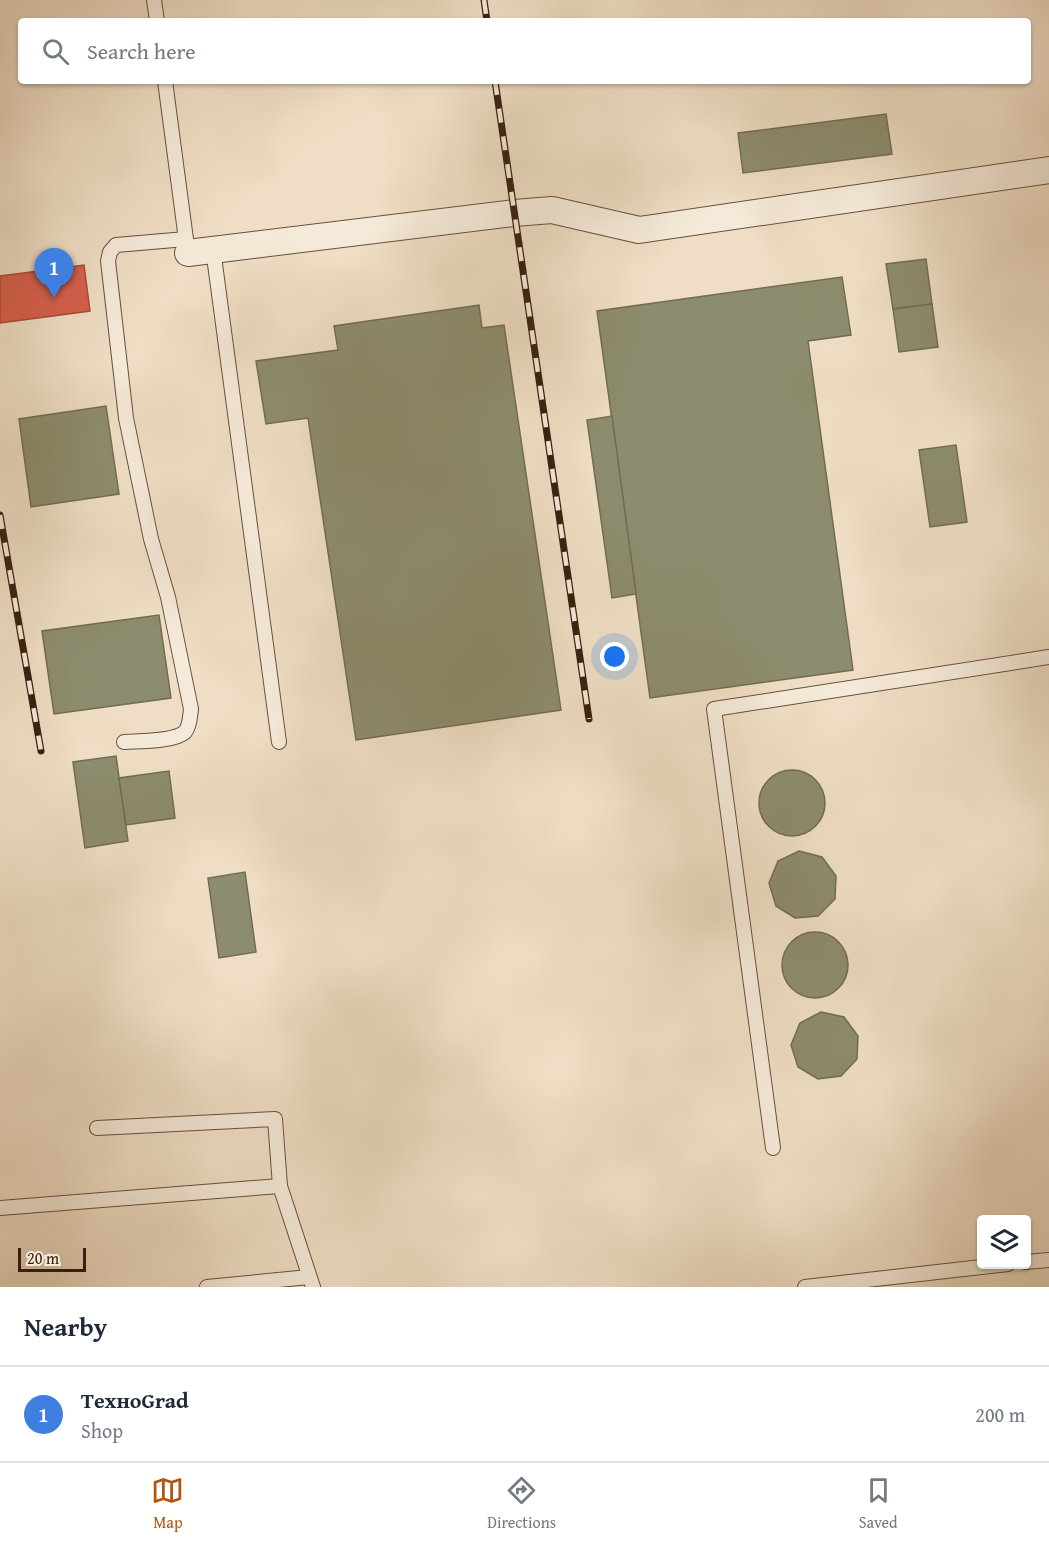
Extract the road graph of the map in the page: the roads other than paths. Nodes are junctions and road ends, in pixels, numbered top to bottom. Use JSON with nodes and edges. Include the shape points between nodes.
{"nodes":[{"id":1,"x":154,"y":0,"type":"edge"},
{"id":2,"x":157,"y":18,"type":"edge"},
{"id":3,"x":165,"y":84,"type":"edge"},
{"id":4,"x":1049,"y":170,"type":"edge"},
{"id":5,"x":187,"y":246,"type":"junction"},
{"id":6,"x":213,"y":249,"type":"junction"},
{"id":7,"x":1049,"y":657,"type":"edge"},
{"id":8,"x":124,"y":742,"type":"dead end"},
{"id":9,"x":279,"y":742,"type":"dead end"},
{"id":10,"x":97,"y":1128,"type":"dead end"},
{"id":11,"x":773,"y":1148,"type":"dead end"},
{"id":12,"x":280,"y":1186,"type":"junction"},
{"id":13,"x":0,"y":1208,"type":"edge"},
{"id":14,"x":1049,"y":1260,"type":"edge"},
{"id":15,"x":1031,"y":1262,"type":"edge"},
{"id":16,"x":977,"y":1268,"type":"edge"},
{"id":17,"x":311,"y":1282,"type":"edge"},
{"id":18,"x":207,"y":1287,"type":"edge"},
{"id":19,"x":806,"y":1287,"type":"edge"}],
"edges":[{"from":1,"to":2,"type":"lane"},
{"from":3,"to":5,"type":"lane"},
{"from":4,"to":6,"type":"street","via":[[639,230],[552,210]]},
{"from":5,"to":6,"type":"street"},
{"from":5,"to":8,"type":"lane","via":[[116,245],[108,261],[126,418],[191,709],[185,732],[173,738]]},
{"from":6,"to":9,"type":"lane"},
{"from":7,"to":11,"type":"lane","via":[[714,709]]},
{"from":10,"to":12,"type":"lane","via":[[275,1119]]},
{"from":12,"to":13,"type":"lane"},
{"from":12,"to":17,"type":"lane"},
{"from":14,"to":15,"type":"lane"},
{"from":16,"to":19,"type":"lane"},
{"from":17,"to":18,"type":"lane"}]}
